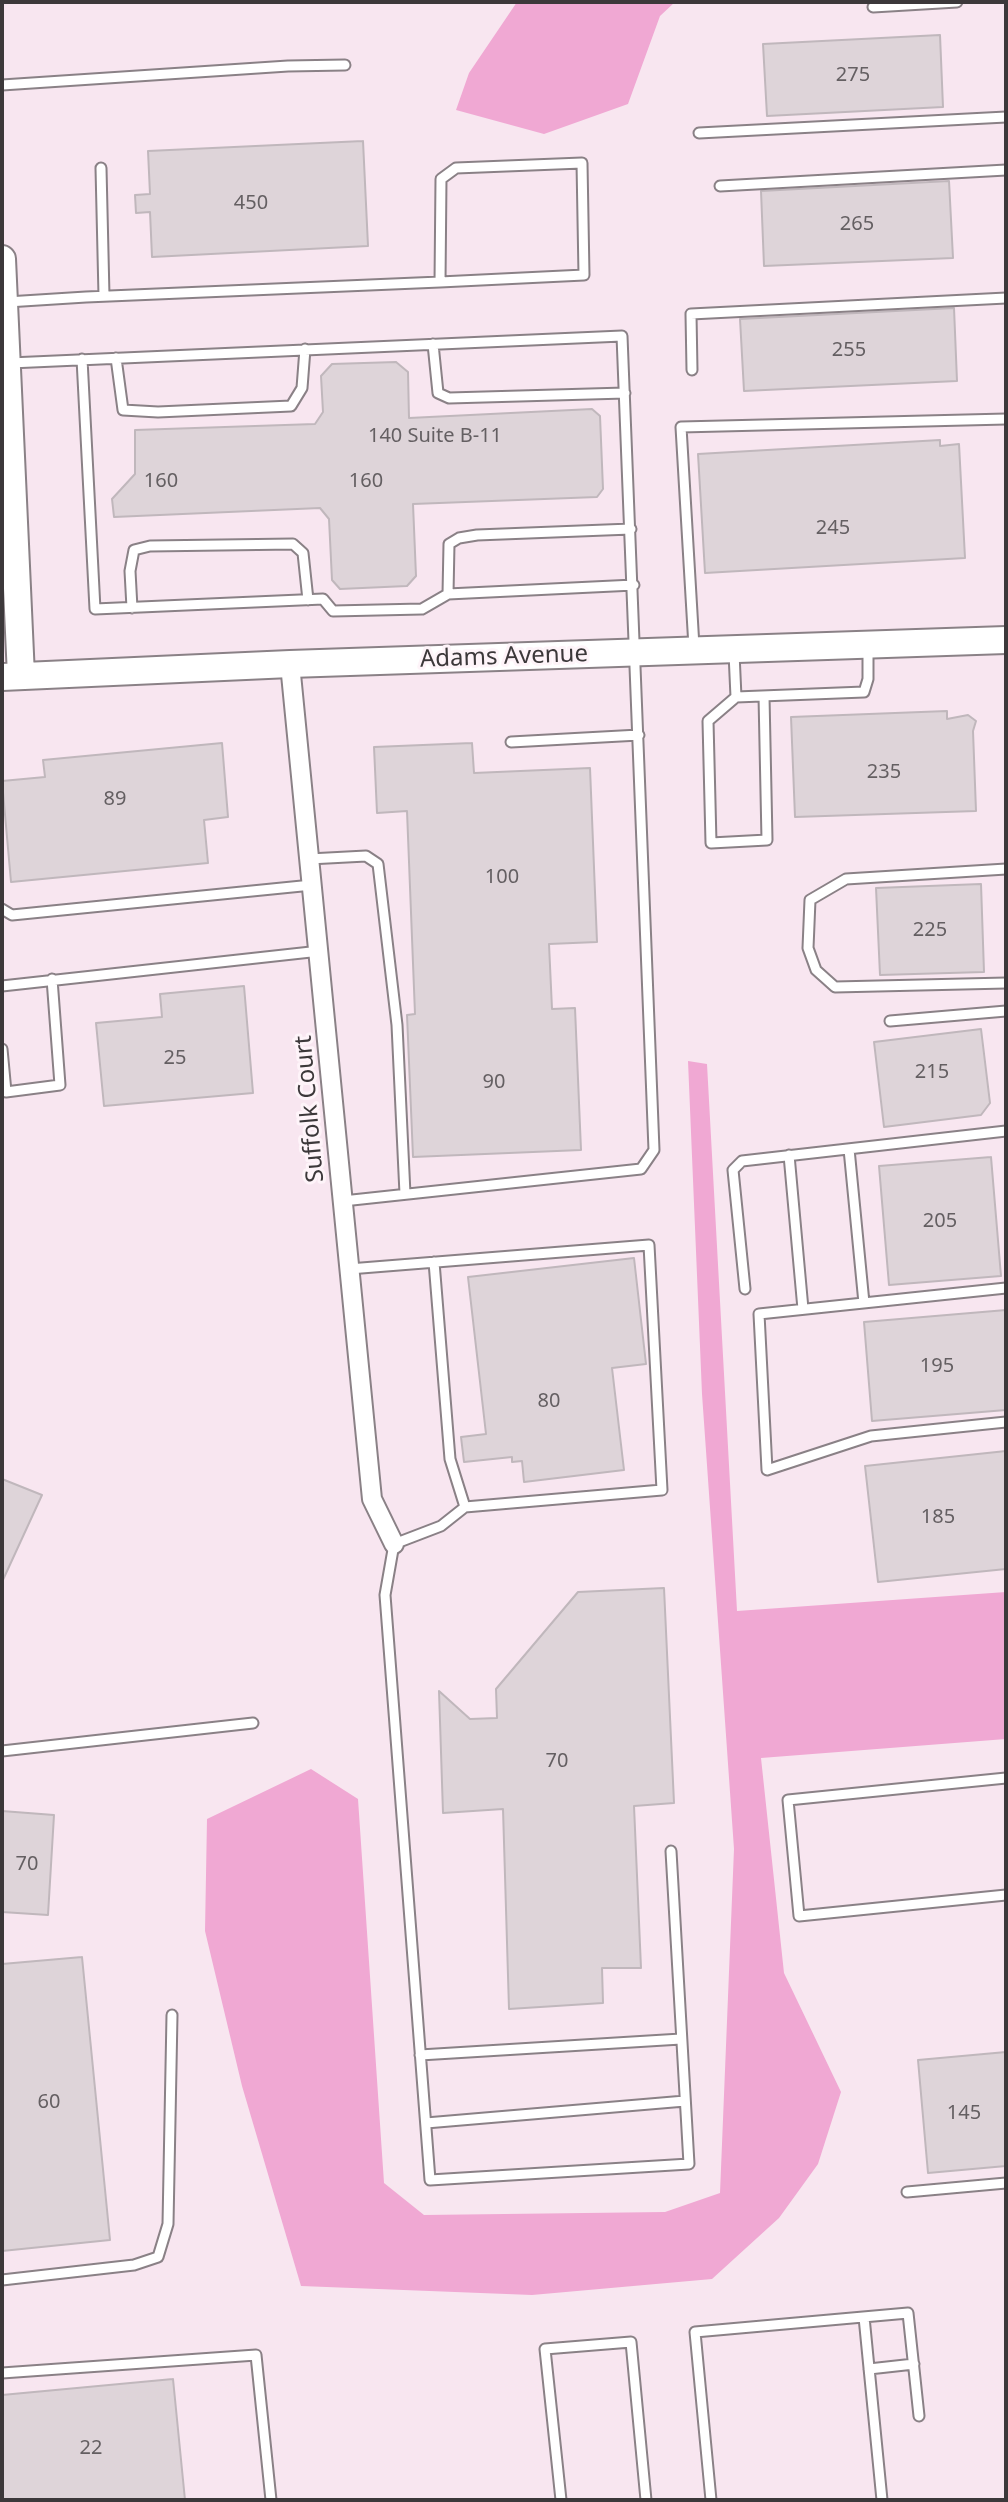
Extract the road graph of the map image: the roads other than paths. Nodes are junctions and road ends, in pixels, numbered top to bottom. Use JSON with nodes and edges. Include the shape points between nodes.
{"nodes":[{"id":1,"x":957,"y":2,"type":"edge"},
{"id":2,"x":873,"y":7,"type":"dead end"},
{"id":3,"x":345,"y":65,"type":"dead end"},
{"id":4,"x":2,"y":85,"type":"edge"},
{"id":5,"x":1006,"y":117,"type":"edge"},
{"id":6,"x":699,"y":133,"type":"dead end"},
{"id":7,"x":101,"y":168,"type":"dead end"},
{"id":8,"x":1006,"y":170,"type":"edge"},
{"id":9,"x":720,"y":186,"type":"dead end"},
{"id":10,"x":2,"y":259,"type":"edge"},
{"id":11,"x":440,"y":282,"type":"junction"},
{"id":12,"x":3,"y":286,"type":"edge"},
{"id":13,"x":104,"y":296,"type":"junction"},
{"id":14,"x":1006,"y":298,"type":"edge"},
{"id":15,"x":433,"y":344,"type":"junction"},
{"id":16,"x":5,"y":349,"type":"edge"},
{"id":17,"x":305,"y":349,"type":"junction"},
{"id":18,"x":116,"y":358,"type":"junction"},
{"id":19,"x":82,"y":359,"type":"junction"},
{"id":20,"x":692,"y":370,"type":"dead end"},
{"id":21,"x":625,"y":393,"type":"junction"},
{"id":22,"x":1006,"y":419,"type":"edge"},
{"id":23,"x":631,"y":529,"type":"junction"},
{"id":24,"x":634,"y":585,"type":"junction"},
{"id":25,"x":448,"y":594,"type":"junction"},
{"id":26,"x":308,"y":600,"type":"junction"},
{"id":27,"x":132,"y":608,"type":"junction"},
{"id":28,"x":1006,"y":640,"type":"edge"},
{"id":29,"x":868,"y":645,"type":"junction"},
{"id":30,"x":734,"y":649,"type":"junction"},
{"id":31,"x":695,"y":651,"type":"junction"},
{"id":32,"x":636,"y":653,"type":"junction"},
{"id":33,"x":290,"y":664,"type":"junction"},
{"id":34,"x":12,"y":677,"type":"edge"},
{"id":35,"x":764,"y":696,"type":"junction"},
{"id":36,"x":736,"y":697,"type":"junction"},
{"id":37,"x":639,"y":735,"type":"junction"},
{"id":38,"x":511,"y":742,"type":"dead end"},
{"id":39,"x":309,"y":859,"type":"junction"},
{"id":40,"x":1006,"y":869,"type":"edge"},
{"id":41,"x":312,"y":885,"type":"junction"},
{"id":42,"x":2,"y":909,"type":"edge"},
{"id":43,"x":320,"y":951,"type":"junction"},
{"id":44,"x":52,"y":979,"type":"junction"},
{"id":45,"x":1006,"y":983,"type":"edge"},
{"id":46,"x":2,"y":986,"type":"edge"},
{"id":47,"x":1006,"y":1011,"type":"edge"},
{"id":48,"x":890,"y":1021,"type":"dead end"},
{"id":49,"x":2,"y":1049,"type":"edge"},
{"id":50,"x":1006,"y":1131,"type":"edge"},
{"id":51,"x":849,"y":1149,"type":"junction"},
{"id":52,"x":789,"y":1155,"type":"junction"},
{"id":53,"x":405,"y":1194,"type":"junction"},
{"id":54,"x":343,"y":1201,"type":"junction"},
{"id":55,"x":434,"y":1262,"type":"junction"},
{"id":56,"x":349,"y":1269,"type":"junction"},
{"id":57,"x":1006,"y":1288,"type":"edge"},
{"id":58,"x":745,"y":1289,"type":"dead end"},
{"id":59,"x":864,"y":1303,"type":"junction"},
{"id":60,"x":803,"y":1309,"type":"junction"},
{"id":61,"x":1006,"y":1422,"type":"edge"},
{"id":62,"x":465,"y":1507,"type":"junction"},
{"id":63,"x":394,"y":1544,"type":"junction"},
{"id":64,"x":253,"y":1723,"type":"dead end"},
{"id":65,"x":2,"y":1751,"type":"edge"},
{"id":66,"x":1006,"y":1778,"type":"edge"},
{"id":67,"x":671,"y":1851,"type":"dead end"},
{"id":68,"x":1006,"y":1895,"type":"edge"},
{"id":69,"x":172,"y":2015,"type":"dead end"},
{"id":70,"x":681,"y":2039,"type":"junction"},
{"id":71,"x":420,"y":2055,"type":"junction"},
{"id":72,"x":685,"y":2101,"type":"junction"},
{"id":73,"x":426,"y":2123,"type":"junction"},
{"id":74,"x":1006,"y":2183,"type":"edge"},
{"id":75,"x":907,"y":2192,"type":"dead end"},
{"id":76,"x":2,"y":2280,"type":"edge"},
{"id":77,"x":864,"y":2317,"type":"junction"},
{"id":78,"x":914,"y":2364,"type":"junction"},
{"id":79,"x":869,"y":2369,"type":"junction"},
{"id":80,"x":2,"y":2373,"type":"edge"},
{"id":81,"x":919,"y":2416,"type":"dead end"},
{"id":82,"x":271,"y":2500,"type":"edge"},
{"id":83,"x":561,"y":2500,"type":"edge"},
{"id":84,"x":646,"y":2500,"type":"edge"},
{"id":85,"x":711,"y":2500,"type":"edge"},
{"id":86,"x":882,"y":2500,"type":"edge"}],
"edges":[{"from":1,"to":2,"type":"lane"},
{"from":3,"to":4,"type":"lane"},
{"from":5,"to":6,"type":"lane"},
{"from":7,"to":13,"type":"lane"},
{"from":8,"to":9,"type":"lane"},
{"from":10,"to":12,"type":"street"},
{"from":11,"to":11,"type":"lane","via":[[584,275],[582,163],[456,168],[441,179]]},
{"from":11,"to":13,"type":"lane"},
{"from":12,"to":13,"type":"lane"},
{"from":12,"to":16,"type":"street"},
{"from":14,"to":20,"type":"lane","via":[[691,314]]},
{"from":15,"to":17,"type":"lane"},
{"from":15,"to":21,"type":"lane","via":[[438,393],[449,398]]},
{"from":15,"to":21,"type":"lane","via":[[622,336]]},
{"from":16,"to":19,"type":"lane"},
{"from":16,"to":34,"type":"street"},
{"from":17,"to":18,"type":"lane"},
{"from":17,"to":18,"type":"lane","via":[[302,388],[291,406],[123,410]]},
{"from":18,"to":19,"type":"lane"},
{"from":19,"to":27,"type":"lane","via":[[95,609]]},
{"from":21,"to":23,"type":"lane"},
{"from":22,"to":31,"type":"lane","via":[[681,427]]},
{"from":23,"to":24,"type":"lane"},
{"from":23,"to":25,"type":"lane","via":[[459,538],[449,544]]},
{"from":24,"to":25,"type":"lane"},
{"from":24,"to":32,"type":"lane"},
{"from":25,"to":26,"type":"lane","via":[[422,609],[333,611],[323,599]]},
{"from":26,"to":27,"type":"lane"},
{"from":26,"to":27,"type":"lane","via":[[303,553],[293,544],[150,546],[134,550]]},
{"from":28,"to":29,"type":"street","name":"Adams Avenue"},
{"from":29,"to":30,"type":"street","name":"Adams Avenue"},
{"from":29,"to":35,"type":"lane","via":[[864,692]]},
{"from":30,"to":31,"type":"street","name":"Adams Avenue"},
{"from":30,"to":36,"type":"lane"},
{"from":31,"to":32,"type":"street","name":"Adams Avenue"},
{"from":32,"to":33,"type":"street","name":"Adams Avenue"},
{"from":32,"to":37,"type":"lane"},
{"from":33,"to":34,"type":"street","name":"Adams Avenue"},
{"from":33,"to":39,"type":"street","name":"Suffolk Court"},
{"from":35,"to":36,"type":"lane"},
{"from":35,"to":36,"type":"lane","via":[[767,840],[711,843],[708,721]]},
{"from":37,"to":38,"type":"lane"},
{"from":37,"to":53,"type":"lane","via":[[654,1150],[641,1169]]},
{"from":39,"to":41,"type":"street","name":"Suffolk Court"},
{"from":39,"to":53,"type":"lane","via":[[366,856],[378,864],[397,1025]]},
{"from":40,"to":45,"type":"lane","via":[[846,879],[810,900],[808,948],[816,970],[835,987]]},
{"from":41,"to":42,"type":"lane","via":[[12,915]]},
{"from":41,"to":43,"type":"street","name":"Suffolk Court"},
{"from":43,"to":44,"type":"lane"},
{"from":43,"to":54,"type":"street","name":"Suffolk Court"},
{"from":44,"to":46,"type":"lane"},
{"from":44,"to":49,"type":"lane","via":[[60,1085],[6,1092]]},
{"from":47,"to":48,"type":"lane"},
{"from":50,"to":51,"type":"lane"},
{"from":51,"to":52,"type":"lane"},
{"from":51,"to":59,"type":"lane"},
{"from":52,"to":58,"type":"lane","via":[[742,1161],[733,1170]]},
{"from":52,"to":60,"type":"lane"},
{"from":53,"to":54,"type":"lane"},
{"from":54,"to":56,"type":"street","name":"Suffolk Court"},
{"from":55,"to":56,"type":"lane"},
{"from":55,"to":62,"type":"lane","via":[[450,1459]]},
{"from":55,"to":62,"type":"lane","via":[[649,1245],[662,1490]]},
{"from":56,"to":63,"type":"street","name":"Suffolk Court","via":[[372,1499]]},
{"from":57,"to":59,"type":"lane"},
{"from":59,"to":60,"type":"lane"},
{"from":60,"to":61,"type":"lane","via":[[759,1314],[767,1470],[871,1436]]},
{"from":62,"to":63,"type":"lane","via":[[441,1526]]},
{"from":63,"to":71,"type":"lane","via":[[385,1595]]},
{"from":64,"to":65,"type":"lane"},
{"from":66,"to":68,"type":"lane","via":[[788,1800],[799,1916]]},
{"from":67,"to":70,"type":"lane"},
{"from":69,"to":76,"type":"lane","via":[[168,2224],[158,2257],[134,2265]]},
{"from":70,"to":71,"type":"lane"},
{"from":70,"to":72,"type":"lane"},
{"from":71,"to":73,"type":"lane"},
{"from":72,"to":73,"type":"lane"},
{"from":72,"to":73,"type":"lane","via":[[689,2164],[430,2180]]},
{"from":74,"to":75,"type":"lane"},
{"from":77,"to":78,"type":"lane","via":[[908,2313]]},
{"from":77,"to":79,"type":"lane"},
{"from":77,"to":85,"type":"lane","via":[[695,2332]]},
{"from":78,"to":79,"type":"lane"},
{"from":78,"to":81,"type":"lane"},
{"from":79,"to":86,"type":"lane"},
{"from":80,"to":82,"type":"lane","via":[[256,2355]]},
{"from":83,"to":84,"type":"lane","via":[[545,2349],[631,2342]]}]}
